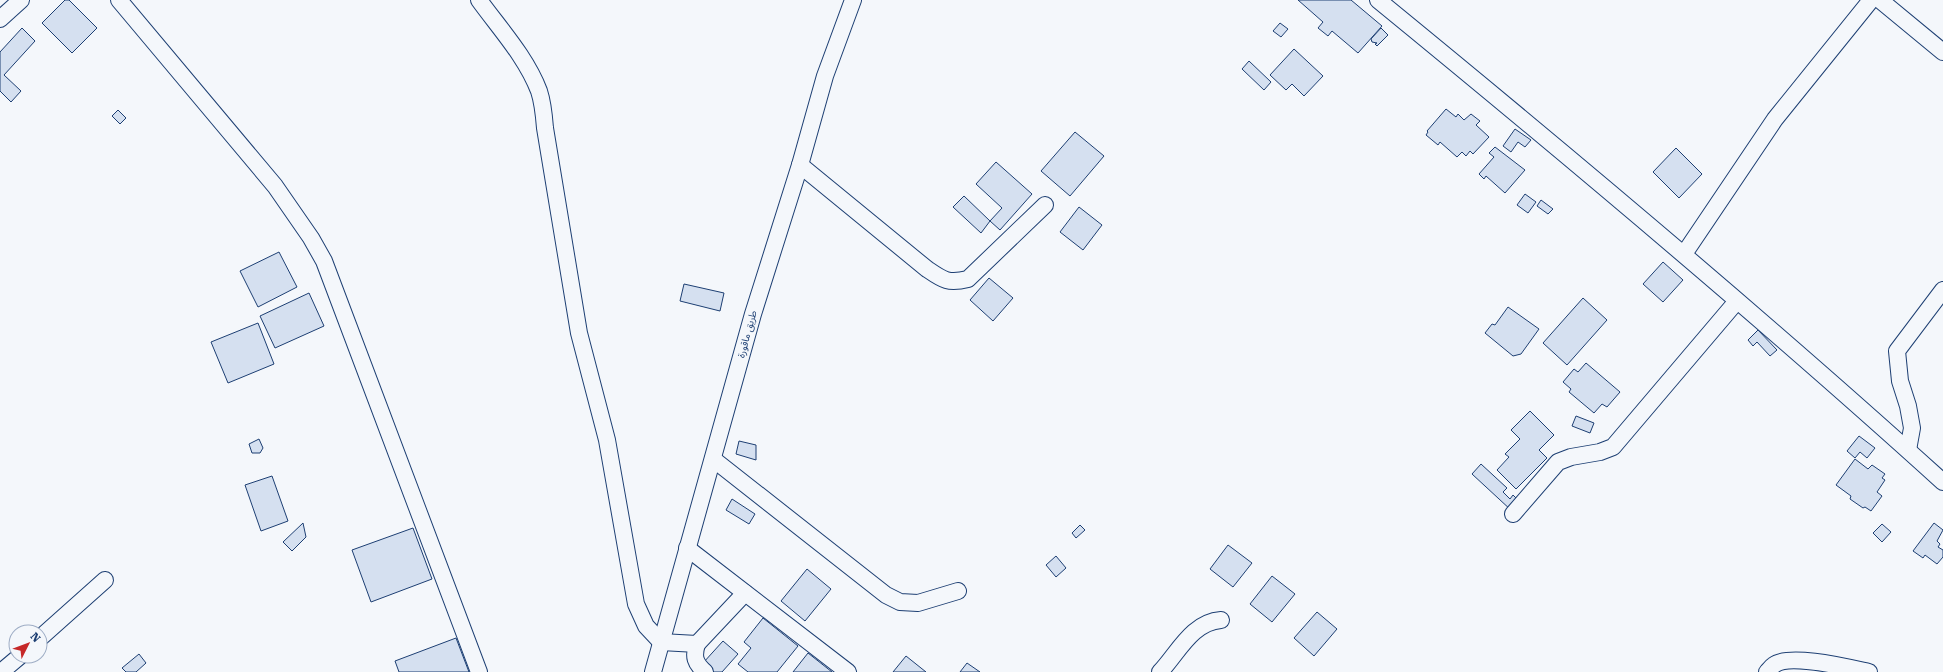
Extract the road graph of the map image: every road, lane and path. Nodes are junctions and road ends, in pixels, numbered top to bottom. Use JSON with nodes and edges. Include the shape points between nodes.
{"nodes":[{"id":1,"x":20,"y":0,"type":"edge"},
{"id":2,"x":119,"y":0,"type":"edge"},
{"id":3,"x":479,"y":0,"type":"edge"},
{"id":4,"x":853,"y":0,"type":"edge"},
{"id":5,"x":1378,"y":0,"type":"edge"},
{"id":6,"x":1871,"y":0,"type":"edge"},
{"id":7,"x":1880,"y":0,"type":"edge"},
{"id":8,"x":0,"y":19,"type":"edge"},
{"id":9,"x":1943,"y":52,"type":"edge"},
{"id":10,"x":800,"y":165,"type":"junction"},
{"id":11,"x":1045,"y":205,"type":"dead end"},
{"id":12,"x":1684,"y":254,"type":"junction"},
{"id":13,"x":1943,"y":290,"type":"edge"},
{"id":14,"x":1736,"y":301,"type":"junction"},
{"id":15,"x":1908,"y":450,"type":"junction"},
{"id":16,"x":713,"y":459,"type":"junction"},
{"id":17,"x":1943,"y":482,"type":"edge"},
{"id":18,"x":1513,"y":514,"type":"dead end"},
{"id":19,"x":687,"y":548,"type":"junction"},
{"id":20,"x":105,"y":580,"type":"dead end"},
{"id":21,"x":958,"y":591,"type":"dead end"},
{"id":22,"x":745,"y":593,"type":"junction"},
{"id":23,"x":1221,"y":620,"type":"dead end"},
{"id":24,"x":48,"y":631,"type":"edge"},
{"id":25,"x":661,"y":642,"type":"junction"},
{"id":26,"x":698,"y":644,"type":"junction"},
{"id":27,"x":11,"y":664,"type":"edge"},
{"id":28,"x":2,"y":672,"type":"edge"},
{"id":29,"x":479,"y":672,"type":"edge"},
{"id":30,"x":653,"y":672,"type":"edge"},
{"id":31,"x":705,"y":672,"type":"edge"},
{"id":32,"x":848,"y":672,"type":"edge"},
{"id":33,"x":1160,"y":672,"type":"edge"},
{"id":34,"x":1768,"y":672,"type":"edge"},
{"id":35,"x":1869,"y":672,"type":"edge"}],
"edges":[{"from":1,"to":8,"type":"street"},
{"from":2,"to":29,"type":"street","via":[[274,186],[324,261]]},
{"from":3,"to":25,"type":"street","via":[[527,66],[539,91],[579,333],[607,440],[636,604],[646,626]]},
{"from":4,"to":10,"type":"street","name":"طريق ماقورة","via":[[825,76]]},
{"from":5,"to":12,"type":"street"},
{"from":6,"to":12,"type":"street","via":[[1775,119]]},
{"from":7,"to":9,"type":"street"},
{"from":10,"to":11,"type":"street","via":[[941,279],[953,283],[968,279]]},
{"from":10,"to":16,"type":"street","name":"طريق ماقورة","via":[[753,314]]},
{"from":12,"to":14,"type":"street"},
{"from":13,"to":15,"type":"street","via":[[1897,351],[1900,381],[1912,428]]},
{"from":14,"to":15,"type":"street"},
{"from":14,"to":18,"type":"street","via":[[1613,447],[1558,462]]},
{"from":15,"to":17,"type":"street"},
{"from":16,"to":19,"type":"street","name":"طريق ماقورة"},
{"from":16,"to":21,"type":"street","via":[[886,595],[900,602],[918,603]]},
{"from":19,"to":22,"type":"street"},
{"from":19,"to":25,"type":"street","name":"طريق ماقورة"},
{"from":20,"to":24,"type":"street"},
{"from":22,"to":26,"type":"street"},
{"from":22,"to":32,"type":"street"},
{"from":23,"to":33,"type":"street","via":[[1210,621],[1186,639]]},
{"from":25,"to":26,"type":"street"},
{"from":25,"to":30,"type":"street","name":"طريق ماقورة"},
{"from":26,"to":31,"type":"street","via":[[695,660]]},
{"from":27,"to":28,"type":"street"},
{"from":34,"to":35,"type":"street","via":[[1774,664],[1788,660],[1816,662]]}]}
